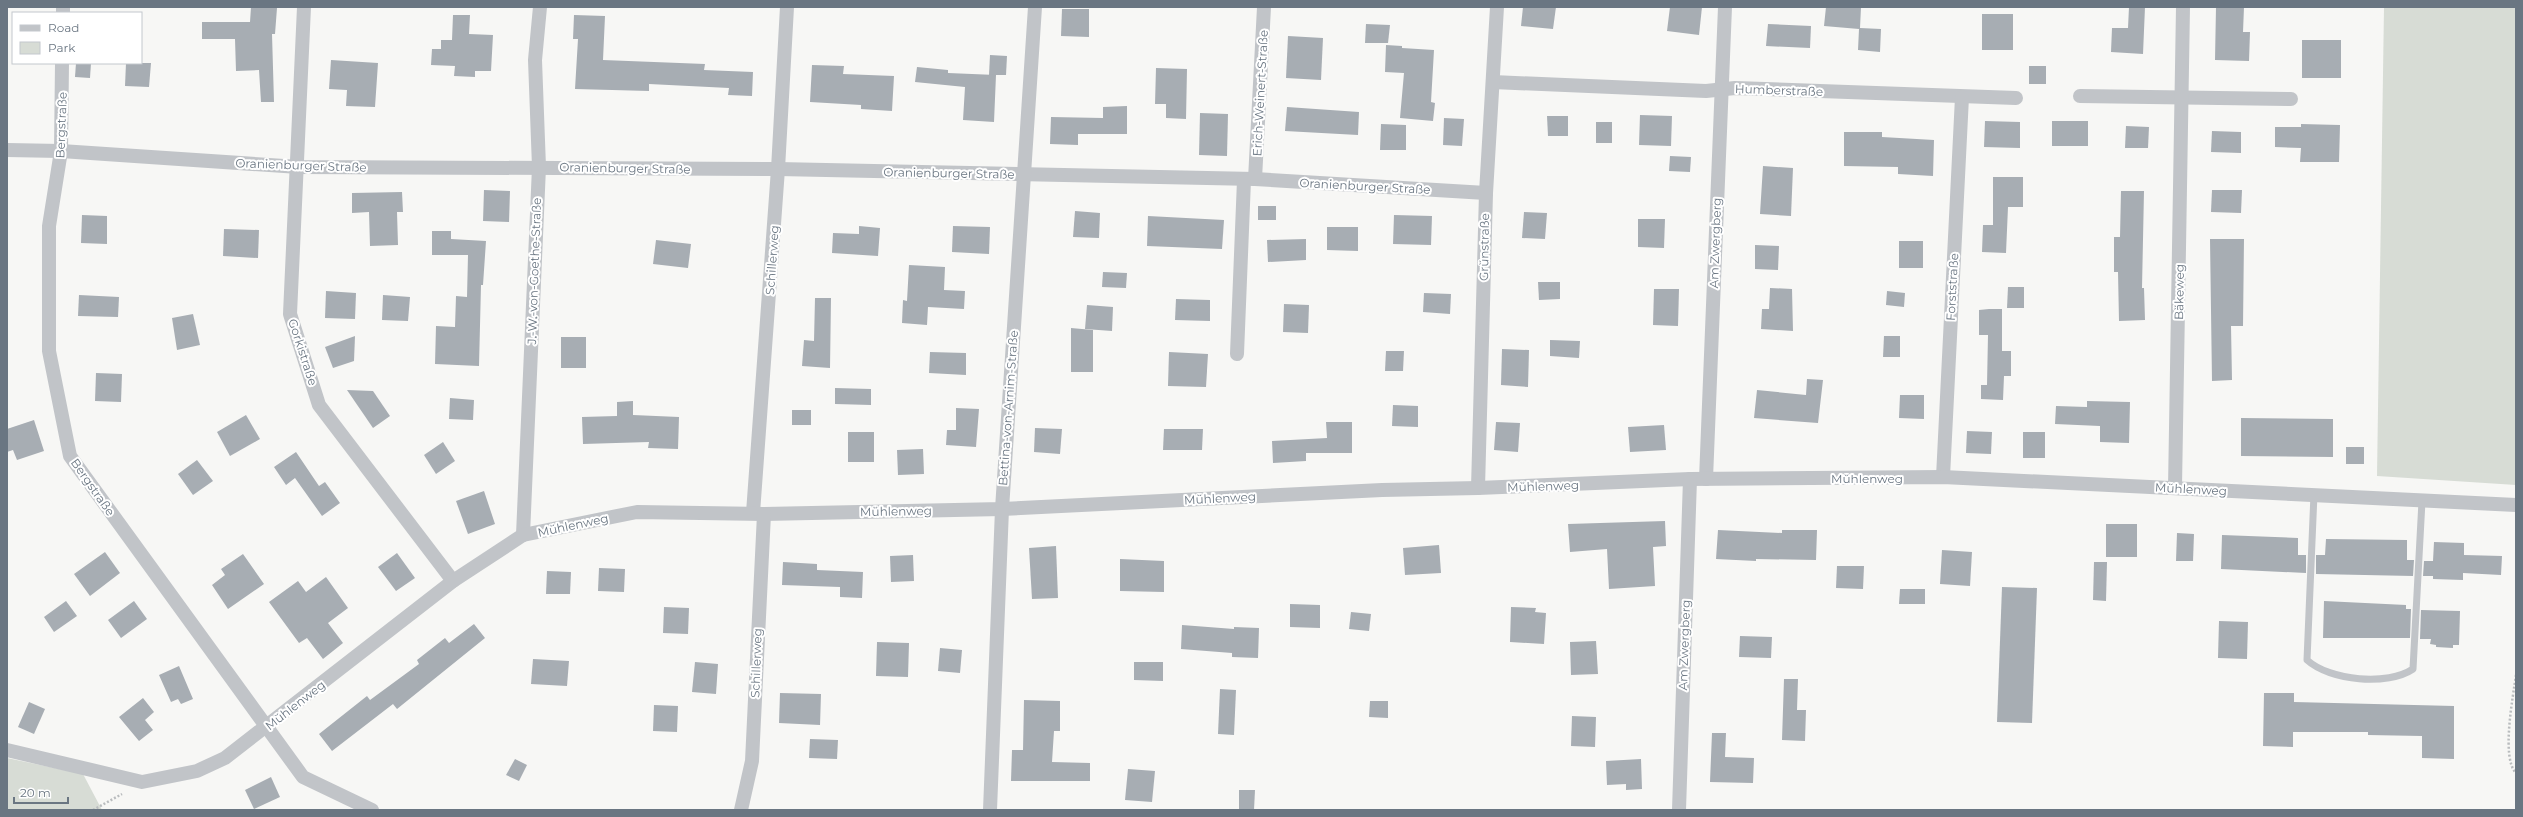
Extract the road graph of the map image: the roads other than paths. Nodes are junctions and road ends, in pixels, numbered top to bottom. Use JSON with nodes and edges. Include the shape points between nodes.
{"nodes":[{"id":1,"x":304,"y":7,"type":"edge"},
{"id":2,"x":540,"y":7,"type":"edge"},
{"id":3,"x":787,"y":7,"type":"edge"},
{"id":4,"x":1035,"y":7,"type":"edge"},
{"id":5,"x":1264,"y":7,"type":"edge"},
{"id":6,"x":1497,"y":7,"type":"edge"},
{"id":7,"x":1724,"y":7,"type":"edge"},
{"id":8,"x":2183,"y":7,"type":"edge"},
{"id":9,"x":62,"y":64,"type":"edge"},
{"id":10,"x":1493,"y":82,"type":"junction"},
{"id":11,"x":1720,"y":90,"type":"junction"},
{"id":12,"x":2080,"y":96,"type":"dead end"},
{"id":13,"x":1962,"y":97,"type":"junction"},
{"id":14,"x":2182,"y":97,"type":"junction"},
{"id":15,"x":2016,"y":98,"type":"dead end"},
{"id":16,"x":2291,"y":99,"type":"dead end"},
{"id":17,"x":7,"y":150,"type":"edge"},
{"id":18,"x":62,"y":151,"type":"junction"},
{"id":19,"x":299,"y":167,"type":"junction"},
{"id":20,"x":539,"y":167,"type":"junction"},
{"id":21,"x":778,"y":169,"type":"junction"},
{"id":22,"x":1023,"y":174,"type":"junction"},
{"id":23,"x":1249,"y":179,"type":"junction"},
{"id":24,"x":1486,"y":193,"type":"junction"},
{"id":25,"x":1238,"y":354,"type":"dead end"},
{"id":26,"x":1943,"y":477,"type":"junction"},
{"id":27,"x":1690,"y":479,"type":"junction"},
{"id":28,"x":1706,"y":479,"type":"junction"},
{"id":29,"x":1478,"y":488,"type":"junction"},
{"id":30,"x":2176,"y":488,"type":"junction"},
{"id":31,"x":2314,"y":494,"type":"junction"},
{"id":32,"x":2422,"y":501,"type":"junction"},
{"id":33,"x":2516,"y":505,"type":"edge"},
{"id":34,"x":1002,"y":509,"type":"junction"},
{"id":35,"x":758,"y":514,"type":"junction"},
{"id":36,"x":523,"y":535,"type":"junction"},
{"id":37,"x":452,"y":580,"type":"junction"},
{"id":38,"x":265,"y":728,"type":"junction"},
{"id":39,"x":7,"y":750,"type":"edge"},
{"id":40,"x":372,"y":810,"type":"edge"},
{"id":41,"x":741,"y":810,"type":"edge"},
{"id":42,"x":990,"y":810,"type":"edge"},
{"id":43,"x":1679,"y":810,"type":"edge"}],
"edges":[{"from":1,"to":19,"type":"street","name":"Gorkistraße"},
{"from":2,"to":20,"type":"street","name":"J.-W.-von-Goethe-Straße","via":[[535,60]]},
{"from":3,"to":21,"type":"street","name":"Schillerweg"},
{"from":4,"to":22,"type":"street","name":"Bettina-von-Arnim-Straße"},
{"from":5,"to":23,"type":"street","name":"Erich-Weinert-Straße"},
{"from":6,"to":10,"type":"street","name":"Grünstraße"},
{"from":7,"to":11,"type":"street","name":"Am Zwergberg"},
{"from":8,"to":14,"type":"street","name":"Bäkeweg"},
{"from":9,"to":18,"type":"street","name":"Bergstraße"},
{"from":10,"to":11,"type":"street","name":"Humberstraße"},
{"from":10,"to":24,"type":"street","name":"Grünstraße"},
{"from":11,"to":13,"type":"street","name":"Humberstraße","via":[[1734,88]]},
{"from":11,"to":28,"type":"street","name":"Am Zwergberg"},
{"from":12,"to":14,"type":"street"},
{"from":13,"to":15,"type":"street","name":"Humberstraße"},
{"from":13,"to":26,"type":"street","name":"Forststraße"},
{"from":14,"to":16,"type":"street"},
{"from":14,"to":30,"type":"street","name":"Bäkeweg"},
{"from":17,"to":18,"type":"street","name":"Oranienburger Straße"},
{"from":18,"to":19,"type":"street","name":"Oranienburger Straße"},
{"from":18,"to":38,"type":"street","name":"Bergstraße","via":[[49,226],[49,352],[70,456]]},
{"from":19,"to":20,"type":"street","name":"Oranienburger Straße"},
{"from":19,"to":37,"type":"street","name":"Gorkistraße","via":[[290,314],[319,405]]},
{"from":20,"to":21,"type":"street","name":"Oranienburger Straße"},
{"from":20,"to":36,"type":"street","name":"J.-W.-von-Goethe-Straße"},
{"from":21,"to":22,"type":"street","name":"Oranienburger Straße"},
{"from":21,"to":35,"type":"street","name":"Schillerweg"},
{"from":22,"to":23,"type":"street","name":"Oranienburger Straße"},
{"from":22,"to":34,"type":"street","name":"Bettina-von-Arnim-Straße"},
{"from":23,"to":24,"type":"street","name":"Oranienburger Straße"},
{"from":23,"to":25,"type":"street"},
{"from":24,"to":29,"type":"street","name":"Grünstraße"},
{"from":26,"to":28,"type":"street","name":"Mühlenweg"},
{"from":26,"to":30,"type":"street","name":"Mühlenweg"},
{"from":27,"to":28,"type":"street","name":"Mühlenweg"},
{"from":27,"to":29,"type":"street","name":"Mühlenweg"},
{"from":27,"to":43,"type":"street","name":"Am Zwergberg"},
{"from":29,"to":34,"type":"street","name":"Mühlenweg","via":[[1382,490]]},
{"from":30,"to":31,"type":"street","name":"Mühlenweg"},
{"from":31,"to":32,"type":"street","name":"Mühlenweg"},
{"from":31,"to":32,"type":"lane","via":[[2307,660],[2317,668],[2342,677],[2403,676],[2413,669]]},
{"from":32,"to":33,"type":"street","name":"Mühlenweg"},
{"from":34,"to":35,"type":"street","name":"Mühlenweg"},
{"from":34,"to":42,"type":"street","name":"Bettina-von-Arnim-Straße"},
{"from":35,"to":36,"type":"street","name":"Mühlenweg","via":[[637,512]]},
{"from":35,"to":41,"type":"street","name":"Schillerweg","via":[[752,761]]},
{"from":36,"to":37,"type":"street","name":"Mühlenweg"},
{"from":37,"to":38,"type":"street","name":"Mühlenweg"},
{"from":38,"to":39,"type":"street","name":"Mühlenweg","via":[[224,758],[197,771],[142,782]]},
{"from":38,"to":40,"type":"street","name":"Bergstraße","via":[[303,777]]}]}
